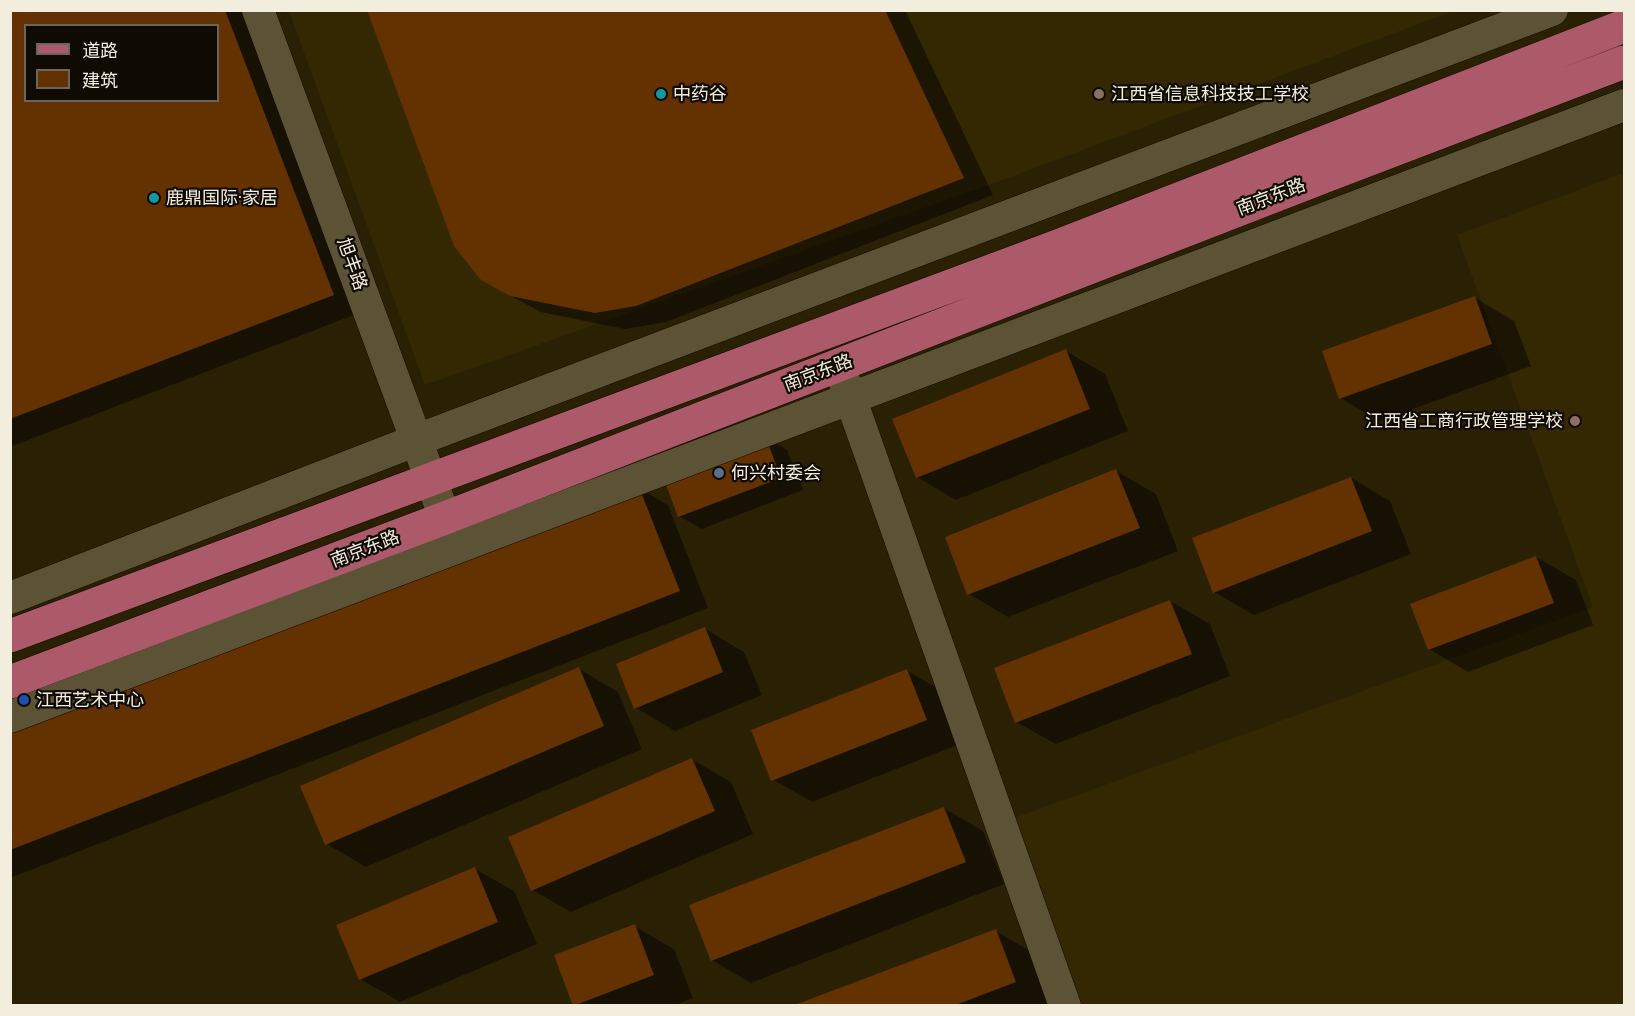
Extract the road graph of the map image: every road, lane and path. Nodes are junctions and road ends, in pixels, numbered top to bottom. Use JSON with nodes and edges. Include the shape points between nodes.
{"nodes":[{"id":1,"x":258,"y":10,"type":"edge"},
{"id":2,"x":1552,"y":10,"type":"edge"},
{"id":3,"x":1624,"y":27,"type":"edge"},
{"id":4,"x":1624,"y":62,"type":"edge"},
{"id":5,"x":1624,"y":105,"type":"edge"},
{"id":6,"x":839,"y":365,"type":"junction"},
{"id":7,"x":851,"y":399,"type":"junction"},
{"id":8,"x":417,"y":440,"type":"junction"},
{"id":9,"x":432,"y":479,"type":"junction"},
{"id":10,"x":445,"y":518,"type":"junction"},
{"id":11,"x":10,"y":598,"type":"edge"},
{"id":12,"x":10,"y":636,"type":"edge"},
{"id":13,"x":10,"y":682,"type":"edge"},
{"id":14,"x":10,"y":717,"type":"edge"},
{"id":15,"x":1065,"y":1005,"type":"edge"}],
"edges":[{"from":1,"to":8,"type":"street","name":"旭丰路"},
{"from":2,"to":8,"type":"street"},
{"from":3,"to":9,"type":"main road","name":"南京东路","via":[[1055,247]]},
{"from":4,"to":6,"type":"main road","name":"南京东路"},
{"from":5,"to":7,"type":"street"},
{"from":6,"to":7,"type":"street"},
{"from":6,"to":10,"type":"main road","name":"南京东路"},
{"from":7,"to":14,"type":"street"},
{"from":7,"to":15,"type":"street"},
{"from":8,"to":9,"type":"street","name":"旭丰路"},
{"from":8,"to":11,"type":"street"},
{"from":9,"to":10,"type":"street","name":"旭丰路"},
{"from":9,"to":12,"type":"main road","name":"南京东路"},
{"from":10,"to":13,"type":"main road","name":"南京东路"}]}
